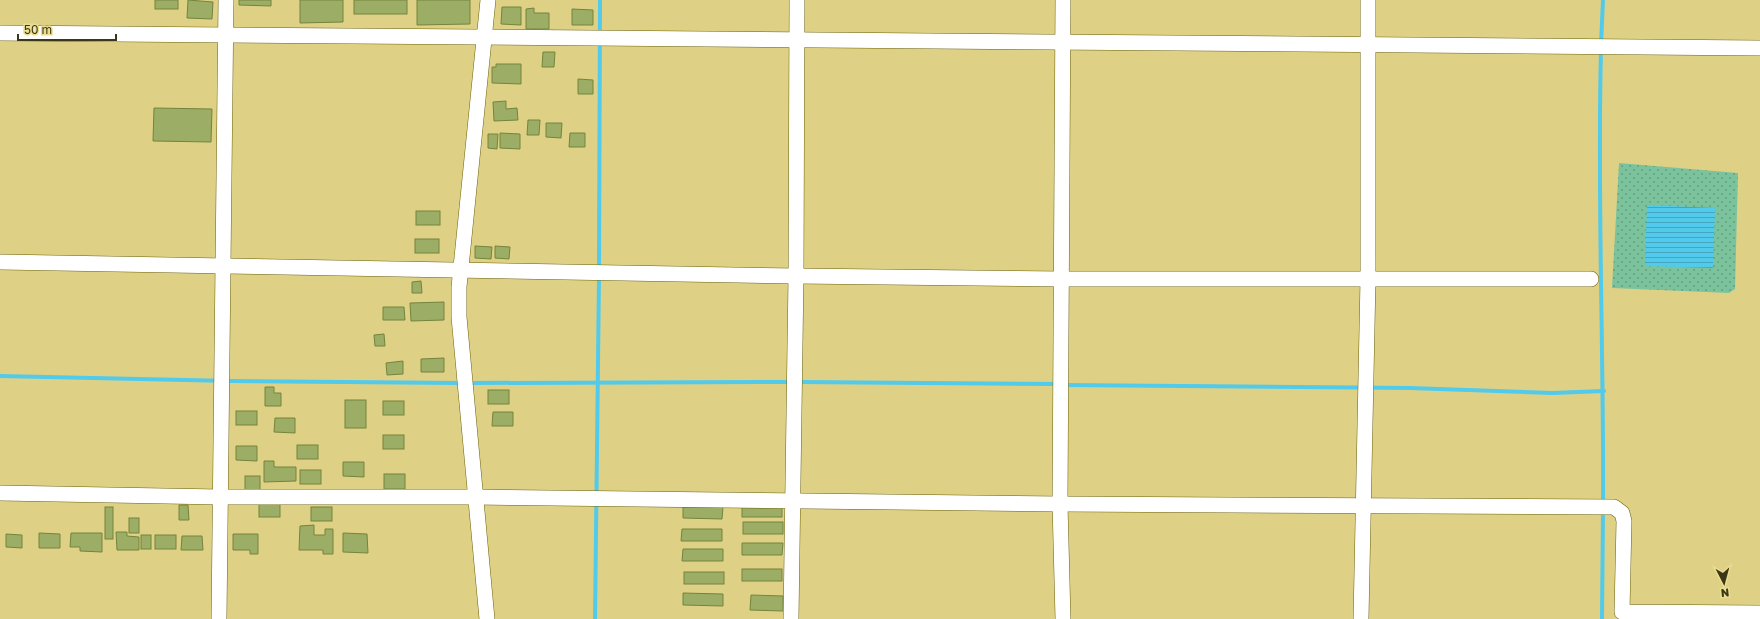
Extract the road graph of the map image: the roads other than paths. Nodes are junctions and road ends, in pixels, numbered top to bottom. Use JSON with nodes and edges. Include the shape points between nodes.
{"nodes":[{"id":1,"x":226,"y":0,"type":"edge"},
{"id":2,"x":488,"y":0,"type":"edge"},
{"id":3,"x":797,"y":0,"type":"edge"},
{"id":4,"x":1063,"y":0,"type":"edge"},
{"id":5,"x":1368,"y":0,"type":"edge"},
{"id":6,"x":0,"y":33,"type":"edge"},
{"id":7,"x":224,"y":36,"type":"junction"},
{"id":8,"x":485,"y":36,"type":"junction"},
{"id":9,"x":797,"y":39,"type":"junction"},
{"id":10,"x":1063,"y":42,"type":"junction"},
{"id":11,"x":1367,"y":45,"type":"junction"},
{"id":12,"x":1760,"y":48,"type":"edge"},
{"id":13,"x":0,"y":262,"type":"edge"},
{"id":14,"x":222,"y":265,"type":"junction"},
{"id":15,"x":461,"y":270,"type":"junction"},
{"id":16,"x":796,"y":276,"type":"junction"},
{"id":17,"x":1062,"y":279,"type":"junction"},
{"id":18,"x":1368,"y":279,"type":"junction"},
{"id":19,"x":1591,"y":279,"type":"dead end"},
{"id":20,"x":0,"y":493,"type":"edge"},
{"id":21,"x":475,"y":497,"type":"junction"},
{"id":22,"x":220,"y":498,"type":"junction"},
{"id":23,"x":792,"y":500,"type":"junction"},
{"id":24,"x":1060,"y":504,"type":"junction"},
{"id":25,"x":1362,"y":505,"type":"junction"},
{"id":26,"x":1760,"y":613,"type":"edge"},
{"id":27,"x":219,"y":619,"type":"edge"},
{"id":28,"x":487,"y":619,"type":"edge"},
{"id":29,"x":791,"y":619,"type":"edge"},
{"id":30,"x":1063,"y":619,"type":"edge"},
{"id":31,"x":1361,"y":619,"type":"edge"}],
"edges":[{"from":1,"to":7,"type":"street"},
{"from":2,"to":8,"type":"street"},
{"from":3,"to":9,"type":"street"},
{"from":4,"to":10,"type":"street"},
{"from":5,"to":11,"type":"street"},
{"from":6,"to":7,"type":"street"},
{"from":7,"to":8,"type":"street"},
{"from":7,"to":14,"type":"street"},
{"from":8,"to":9,"type":"street"},
{"from":8,"to":15,"type":"street"},
{"from":9,"to":10,"type":"street"},
{"from":9,"to":16,"type":"street"},
{"from":10,"to":11,"type":"street"},
{"from":10,"to":17,"type":"street"},
{"from":11,"to":12,"type":"street"},
{"from":11,"to":18,"type":"street"},
{"from":13,"to":14,"type":"street"},
{"from":14,"to":15,"type":"street"},
{"from":14,"to":22,"type":"street"},
{"from":15,"to":16,"type":"street"},
{"from":15,"to":21,"type":"street","via":[[459,317]]},
{"from":16,"to":17,"type":"street"},
{"from":16,"to":23,"type":"street"},
{"from":17,"to":18,"type":"street"},
{"from":17,"to":24,"type":"street"},
{"from":18,"to":19,"type":"street"},
{"from":18,"to":25,"type":"street"},
{"from":20,"to":22,"type":"street"},
{"from":21,"to":22,"type":"street"},
{"from":21,"to":23,"type":"street"},
{"from":21,"to":28,"type":"street"},
{"from":22,"to":27,"type":"street"},
{"from":23,"to":24,"type":"street"},
{"from":23,"to":29,"type":"street"},
{"from":24,"to":25,"type":"street"},
{"from":24,"to":30,"type":"street"},
{"from":25,"to":26,"type":"street","via":[[1614,506],[1622,512],[1624,521],[1622,612]]},
{"from":25,"to":31,"type":"street"}]}
